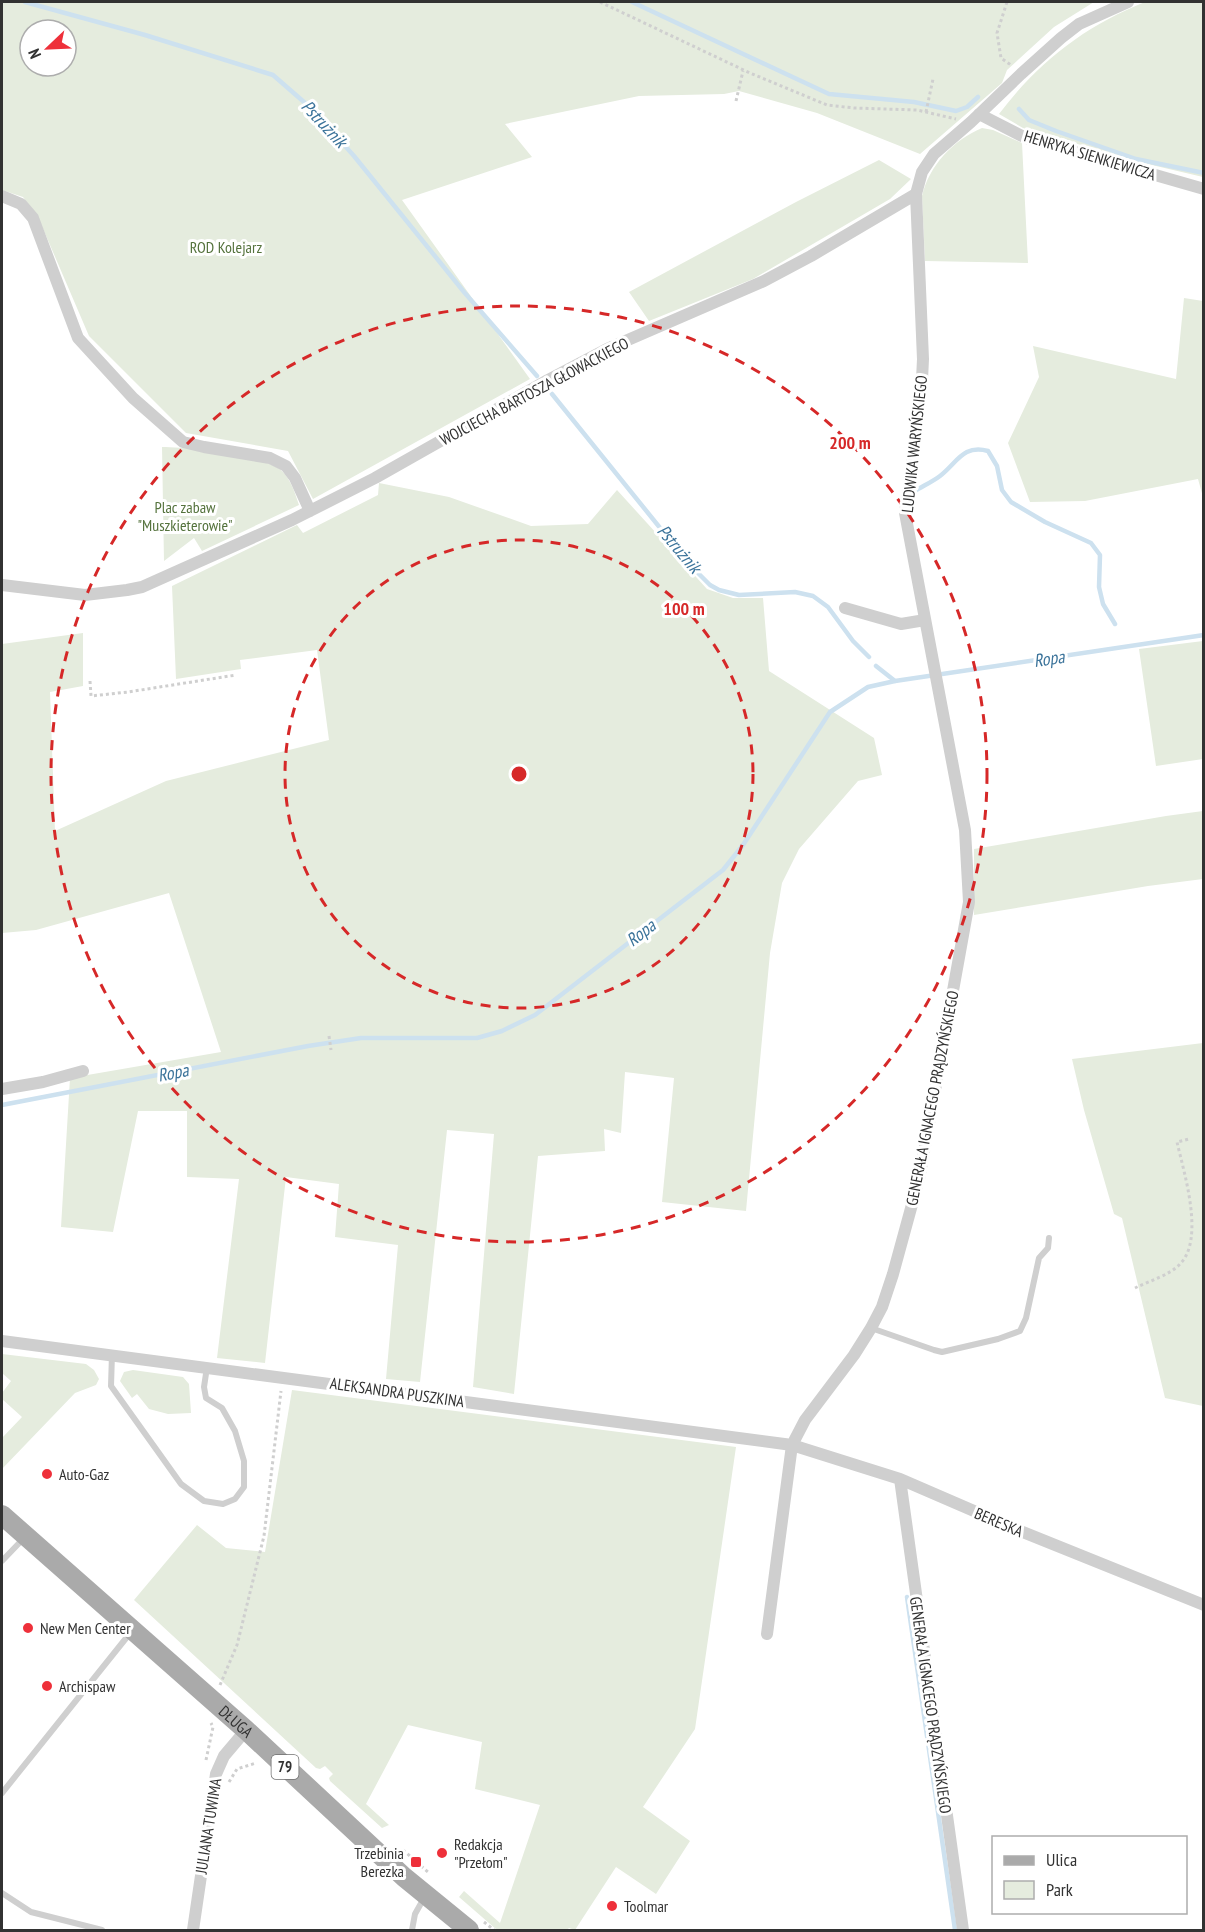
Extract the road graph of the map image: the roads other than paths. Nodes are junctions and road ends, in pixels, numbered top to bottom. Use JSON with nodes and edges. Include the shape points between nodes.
{"nodes":[{"id":1,"x":1128,"y":2,"type":"edge"},
{"id":2,"x":975,"y":118,"type":"junction"},
{"id":3,"x":1203,"y":189,"type":"edge"},
{"id":4,"x":916,"y":194,"type":"junction"},
{"id":5,"x":2,"y":196,"type":"edge"},
{"id":6,"x":310,"y":511,"type":"junction"},
{"id":7,"x":2,"y":585,"type":"edge"},
{"id":8,"x":845,"y":608,"type":"dead end"},
{"id":9,"x":925,"y":620,"type":"junction"},
{"id":10,"x":969,"y":902,"type":"joint"},
{"id":11,"x":83,"y":1071,"type":"dead end"},
{"id":12,"x":2,"y":1089,"type":"edge"},
{"id":13,"x":1048,"y":1238,"type":"dead end"},
{"id":14,"x":871,"y":1328,"type":"junction"},
{"id":15,"x":2,"y":1341,"type":"edge"},
{"id":16,"x":112,"y":1354,"type":"junction"},
{"id":17,"x":207,"y":1367,"type":"junction"},
{"id":18,"x":792,"y":1445,"type":"junction"},
{"id":19,"x":900,"y":1479,"type":"junction"},
{"id":20,"x":2,"y":1515,"type":"edge"},
{"id":21,"x":26,"y":1536,"type":"junction"},
{"id":22,"x":2,"y":1561,"type":"edge"},
{"id":23,"x":1203,"y":1605,"type":"edge"},
{"id":24,"x":132,"y":1630,"type":"junction"},
{"id":25,"x":767,"y":1634,"type":"dead end"},
{"id":26,"x":246,"y":1730,"type":"junction"},
{"id":27,"x":2,"y":1793,"type":"edge"},
{"id":28,"x":2,"y":1893,"type":"edge"},
{"id":29,"x":425,"y":1895,"type":"junction"},
{"id":30,"x":102,"y":1930,"type":"edge"},
{"id":31,"x":193,"y":1930,"type":"edge"},
{"id":32,"x":412,"y":1930,"type":"edge"},
{"id":33,"x":469,"y":1930,"type":"edge"},
{"id":34,"x":963,"y":1930,"type":"edge"}],
"edges":[{"from":1,"to":2,"type":"street","via":[[1079,24]]},
{"from":2,"to":3,"type":"street","name":"HENRYKA SIENKIEWICZA","via":[[1026,138]]},
{"from":2,"to":4,"type":"street","via":[[933,154],[922,172]]},
{"from":4,"to":6,"type":"street","name":"WOJCIECHA BARTOSZA GŁOWACKIEGO","via":[[821,251],[608,349]]},
{"from":4,"to":9,"type":"street","name":"LUDWIKA WARYŃSKIEGO","via":[[921,400],[905,513]]},
{"from":5,"to":6,"type":"street","via":[[21,204],[33,218],[78,338],[133,398],[183,442],[270,458],[286,466]]},
{"from":6,"to":7,"type":"street","name":"WOJCIECHA BARTOSZA GŁOWACKIEGO","via":[[142,587],[85,595]]},
{"from":8,"to":9,"type":"street","via":[[901,624]]},
{"from":9,"to":10,"type":"street","name":"LUDWIKA WARYŃSKIEGO","via":[[965,830]]},
{"from":10,"to":14,"type":"street","name":"GENERAŁA IGNACEGO PRĄDZYŃSKIEGO","via":[[919,1179],[893,1274]]},
{"from":11,"to":12,"type":"street"},
{"from":13,"to":14,"type":"lane","via":[[1020,1330],[942,1352]]},
{"from":14,"to":18,"type":"street","name":"GENERAŁA IGNACEGO PRĄDZYŃSKIEGO"},
{"from":15,"to":16,"type":"street","name":"ALEKSANDRA PUSZKINA"},
{"from":16,"to":17,"type":"street","name":"ALEKSANDRA PUSZKINA"},
{"from":16,"to":17,"type":"lane","via":[[111,1386],[181,1484],[204,1501],[223,1504],[235,1499],[244,1487],[244,1461],[235,1431],[222,1408],[206,1398]]},
{"from":17,"to":18,"type":"street","name":"ALEKSANDRA PUSZKINA"},
{"from":18,"to":19,"type":"street","name":"BERESKA"},
{"from":18,"to":25,"type":"street"},
{"from":19,"to":23,"type":"street","name":"BERESKA"},
{"from":19,"to":34,"type":"street","name":"GENERAŁA IGNACEGO PRĄDZYŃSKIEGO"},
{"from":20,"to":21,"type":"main road","name":"DŁUGA","number":"79"},
{"from":21,"to":22,"type":"lane"},
{"from":21,"to":24,"type":"main road","name":"DŁUGA","number":"79"},
{"from":24,"to":26,"type":"main road","name":"DŁUGA","number":"79"},
{"from":24,"to":27,"type":"lane"},
{"from":26,"to":29,"type":"main road","name":"DŁUGA","number":"79"},
{"from":26,"to":31,"type":"street","name":"JULIANA TUWIMA","via":[[224,1756],[216,1774]]},
{"from":28,"to":30,"type":"lane","via":[[31,1912]]},
{"from":29,"to":32,"type":"lane"},
{"from":29,"to":33,"type":"main road","name":"DŁUGA","number":"79"}]}
